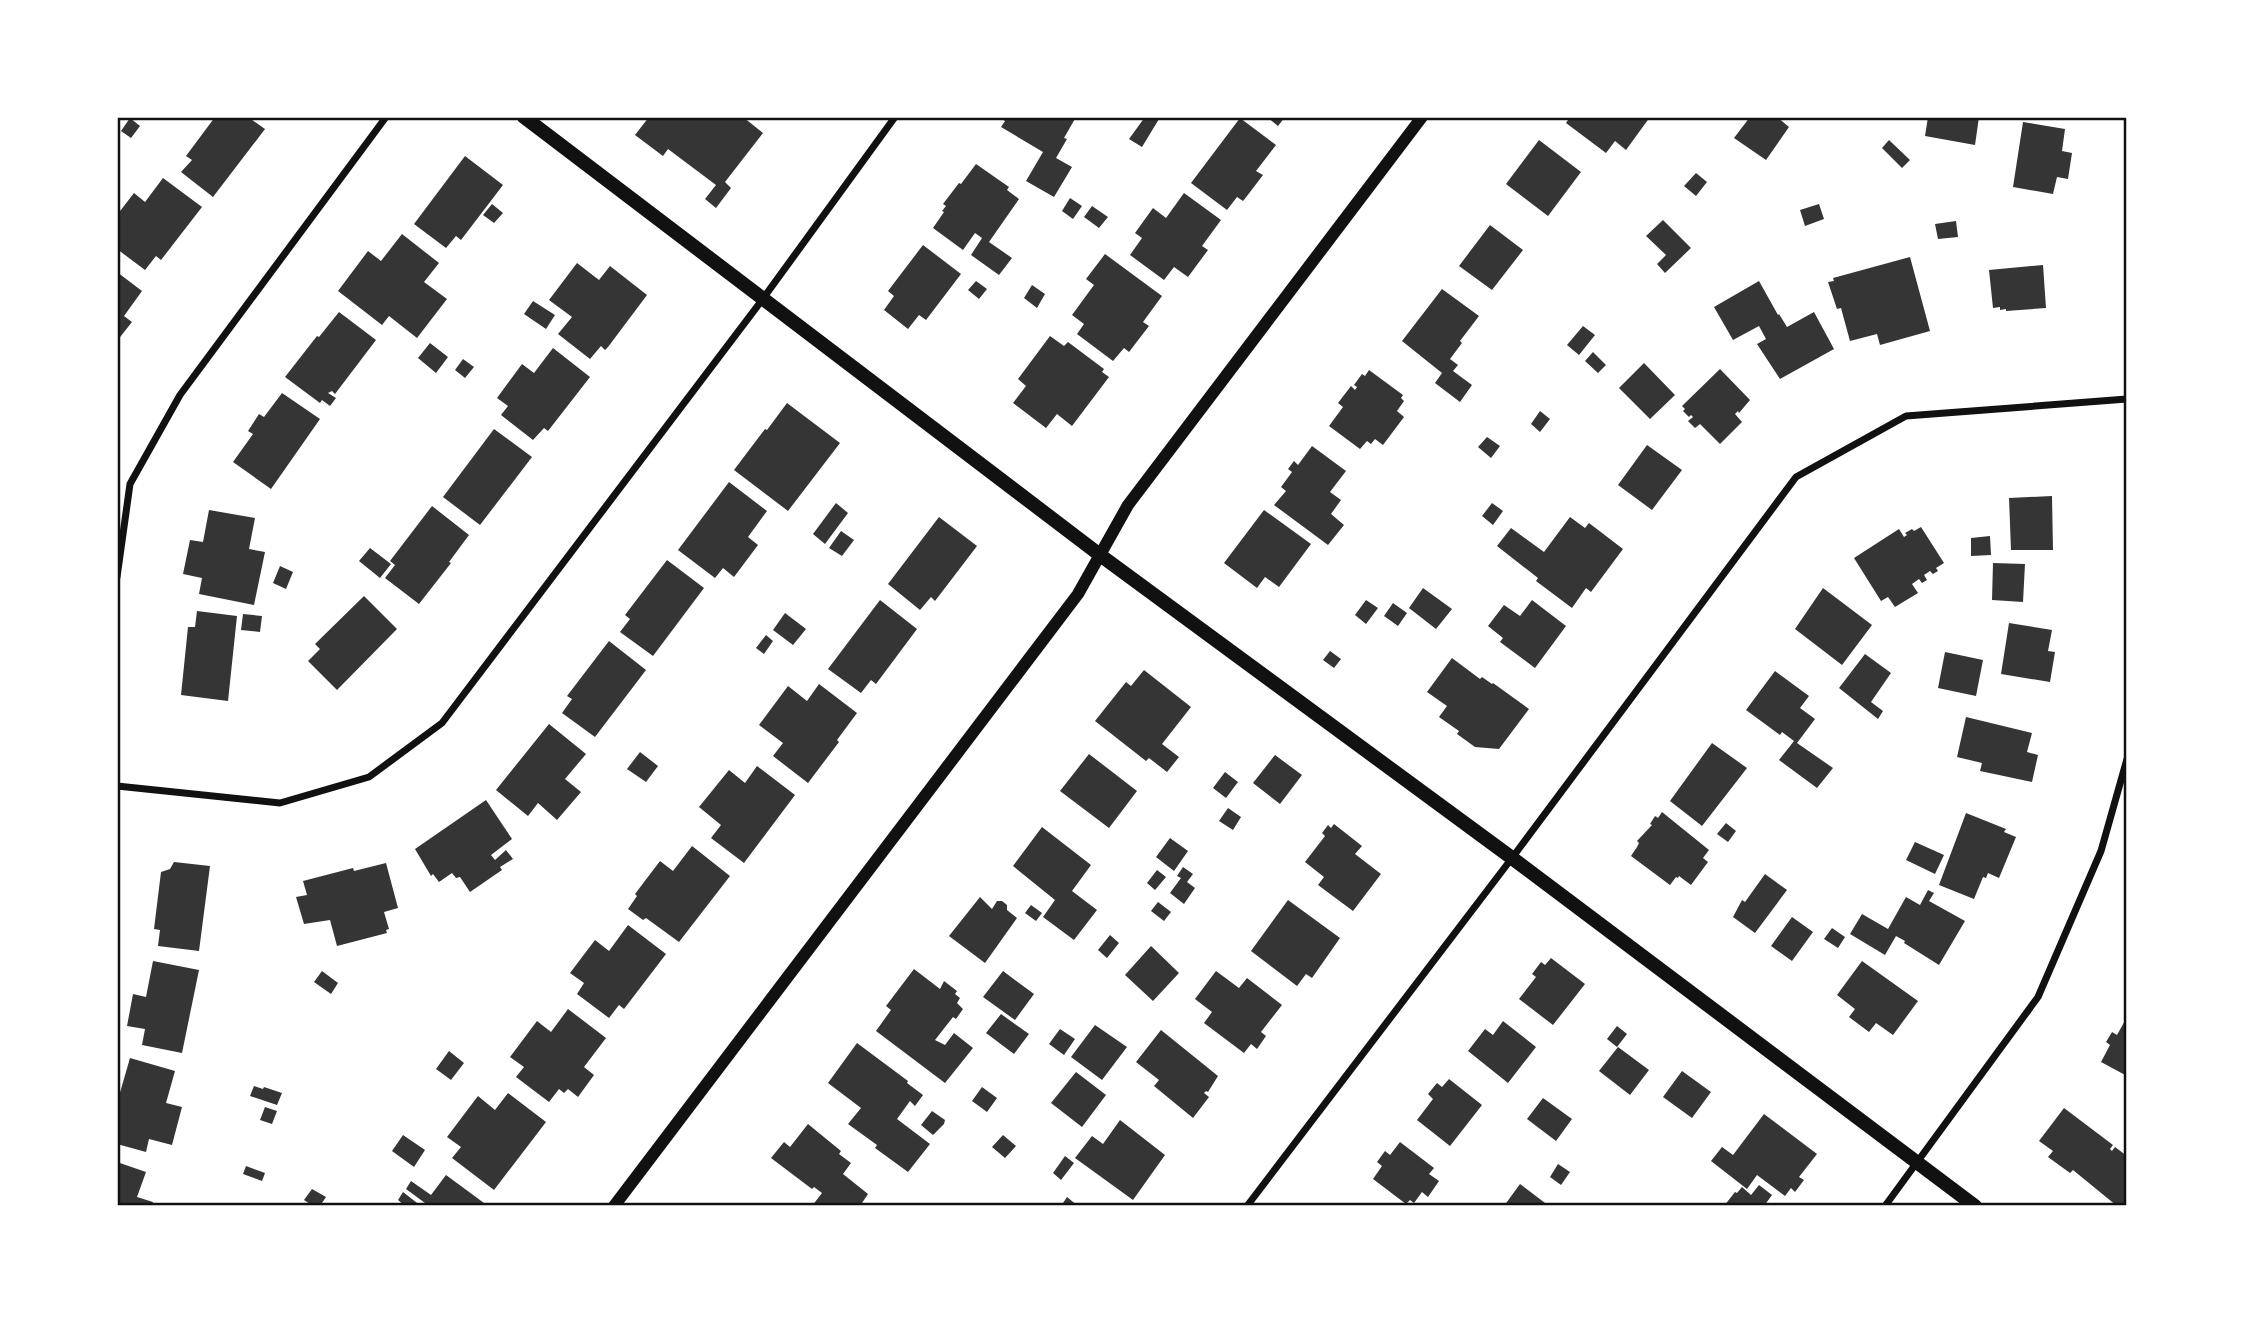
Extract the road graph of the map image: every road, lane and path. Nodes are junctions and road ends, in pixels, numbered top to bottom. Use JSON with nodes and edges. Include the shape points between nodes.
{"nodes":[{"id":1,"x":386,"y":117,"type":"edge"},
{"id":2,"x":524,"y":117,"type":"edge"},
{"id":3,"x":895,"y":117,"type":"edge"},
{"id":4,"x":1422,"y":117,"type":"edge"},
{"id":5,"x":762,"y":300,"type":"junction"},
{"id":6,"x":2127,"y":399,"type":"edge"},
{"id":7,"x":1100,"y":555,"type":"junction"},
{"id":8,"x":117,"y":578,"type":"edge"},
{"id":9,"x":2127,"y":759,"type":"edge"},
{"id":10,"x":117,"y":786,"type":"edge"},
{"id":11,"x":1512,"y":858,"type":"junction"},
{"id":12,"x":1917,"y":1164,"type":"junction"},
{"id":13,"x":614,"y":1206,"type":"edge"},
{"id":14,"x":1247,"y":1206,"type":"edge"},
{"id":15,"x":1885,"y":1206,"type":"edge"},
{"id":16,"x":1975,"y":1206,"type":"edge"}],
"edges":[{"from":1,"to":8,"type":"street","via":[[180,395],[130,484]]},
{"from":2,"to":5,"type":"main road"},
{"from":3,"to":5,"type":"street"},
{"from":4,"to":7,"type":"street","via":[[1128,505]]},
{"from":5,"to":7,"type":"main road"},
{"from":5,"to":10,"type":"street","via":[[442,723],[369,778],[280,803]]},
{"from":6,"to":11,"type":"street","via":[[1906,416],[1796,477]]},
{"from":7,"to":11,"type":"main road"},
{"from":7,"to":13,"type":"street","via":[[1078,594]]},
{"from":9,"to":12,"type":"street","via":[[2101,851],[2038,997]]},
{"from":11,"to":12,"type":"main road"},
{"from":11,"to":14,"type":"street"},
{"from":12,"to":15,"type":"street"},
{"from":12,"to":16,"type":"main road"}]}
